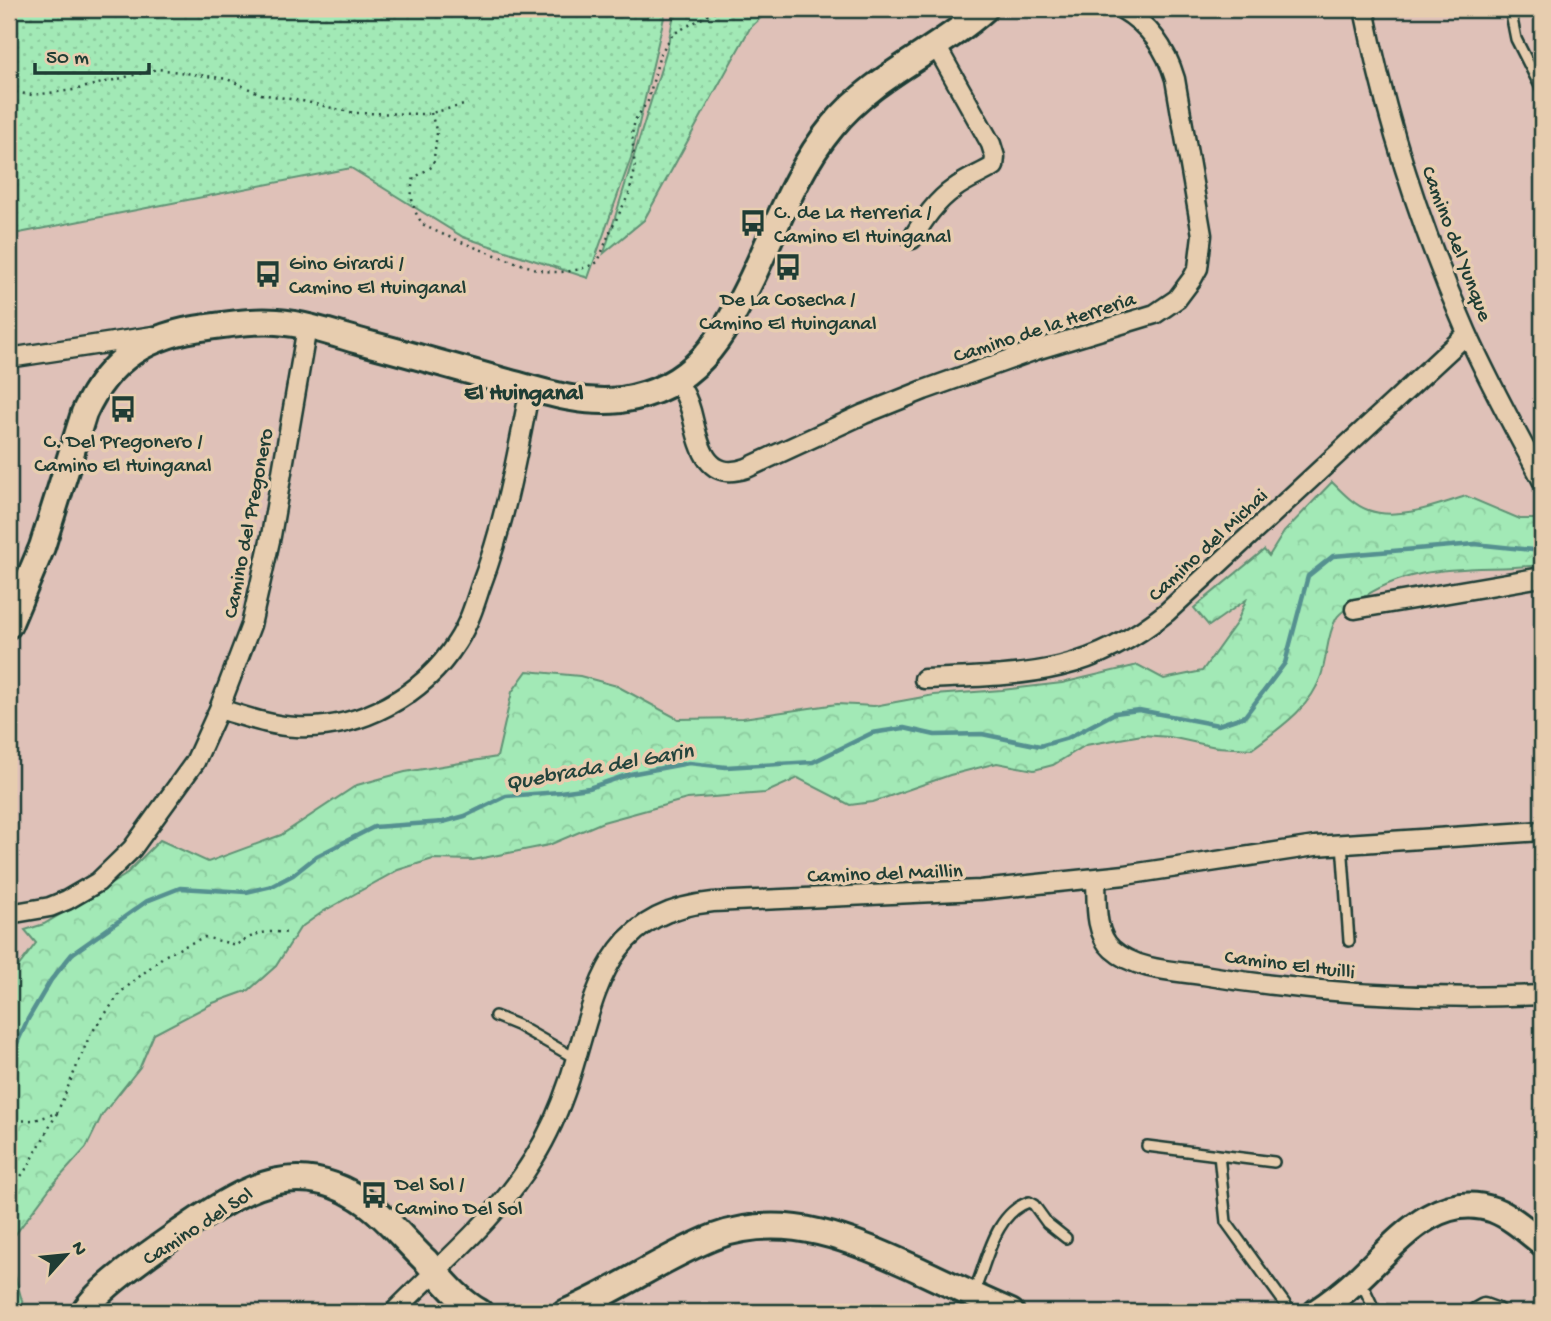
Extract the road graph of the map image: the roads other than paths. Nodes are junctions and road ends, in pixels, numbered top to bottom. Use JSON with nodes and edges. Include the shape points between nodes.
{"nodes":[{"id":1,"x":985,"y":9,"type":"edge"},
{"id":2,"x":1122,"y":9,"type":"edge"},
{"id":3,"x":1363,"y":9,"type":"edge"},
{"id":4,"x":1510,"y":9,"type":"edge"},
{"id":5,"x":935,"y":44,"type":"junction"},
{"id":6,"x":1542,"y":90,"type":"edge"},
{"id":7,"x":912,"y":239,"type":"dead end"},
{"id":8,"x":307,"y":327,"type":"junction"},
{"id":9,"x":1467,"y":334,"type":"junction"},
{"id":10,"x":167,"y":335,"type":"junction"},
{"id":11,"x":9,"y":358,"type":"edge"},
{"id":12,"x":677,"y":381,"type":"junction"},
{"id":13,"x":530,"y":388,"type":"junction"},
{"id":14,"x":1542,"y":480,"type":"edge"},
{"id":15,"x":1542,"y":576,"type":"edge"},
{"id":16,"x":1355,"y":609,"type":"dead end"},
{"id":17,"x":9,"y":625,"type":"edge"},
{"id":18,"x":924,"y":679,"type":"dead end"},
{"id":19,"x":219,"y":709,"type":"junction"},
{"id":20,"x":1542,"y":831,"type":"edge"},
{"id":21,"x":1342,"y":843,"type":"junction"},
{"id":22,"x":1096,"y":878,"type":"junction"},
{"id":23,"x":9,"y":914,"type":"edge"},
{"id":24,"x":1349,"y":941,"type":"dead end"},
{"id":25,"x":1542,"y":995,"type":"edge"},
{"id":26,"x":495,"y":1016,"type":"dead end"},
{"id":27,"x":575,"y":1058,"type":"junction"},
{"id":28,"x":1147,"y":1146,"type":"dead end"},
{"id":29,"x":1219,"y":1155,"type":"junction"},
{"id":30,"x":1274,"y":1162,"type":"dead end"},
{"id":31,"x":1066,"y":1237,"type":"dead end"},
{"id":32,"x":1542,"y":1243,"type":"edge"},
{"id":33,"x":436,"y":1272,"type":"junction"},
{"id":34,"x":1356,"y":1281,"type":"junction"},
{"id":35,"x":982,"y":1303,"type":"edge"},
{"id":36,"x":86,"y":1308,"type":"edge"},
{"id":37,"x":64,"y":1312,"type":"edge"},
{"id":38,"x":394,"y":1312,"type":"edge"},
{"id":39,"x":480,"y":1312,"type":"edge"},
{"id":40,"x":566,"y":1312,"type":"edge"},
{"id":41,"x":1011,"y":1312,"type":"edge"},
{"id":42,"x":1291,"y":1312,"type":"edge"},
{"id":43,"x":1316,"y":1312,"type":"edge"},
{"id":44,"x":1372,"y":1312,"type":"edge"},
{"id":45,"x":1478,"y":1312,"type":"edge"},
{"id":46,"x":1495,"y":1312,"type":"edge"}],
"edges":[{"from":1,"to":5,"type":"street"},
{"from":2,"to":12,"type":"street","name":"Camino de la Herreria","via":[[1155,37],[1175,79],[1202,246],[1198,268],[1177,299],[1154,314],[924,390],[735,471],[716,467],[704,456],[689,404]]},
{"from":3,"to":9,"type":"street","name":"Camino del Yunque","via":[[1406,170]]},
{"from":4,"to":6,"type":"lane","via":[[1517,39]]},
{"from":5,"to":7,"type":"street","via":[[995,158],[994,166],[942,198]]},
{"from":5,"to":12,"type":"street","via":[[877,84],[832,126],[808,161],[727,328],[705,358]]},
{"from":8,"to":10,"type":"street","via":[[261,321]]},
{"from":8,"to":13,"type":"street"},
{"from":8,"to":19,"type":"street","name":"Camino del Pregonero","via":[[251,625]]},
{"from":9,"to":14,"type":"street","name":"Camino del Yunque"},
{"from":9,"to":18,"type":"street","name":"Camino del Michai","via":[[1167,612],[1133,638],[1054,670]]},
{"from":10,"to":11,"type":"street"},
{"from":10,"to":17,"type":"street","via":[[123,360],[91,398],[42,547]]},
{"from":12,"to":13,"type":"street","via":[[610,401],[574,399]]},
{"from":13,"to":19,"type":"street","via":[[511,488],[487,569],[467,625],[436,669],[391,705],[336,724],[278,725]]},
{"from":15,"to":16,"type":"street"},
{"from":19,"to":23,"type":"street","name":"Camino del Pregonero","via":[[195,762],[110,872],[67,900]]},
{"from":20,"to":21,"type":"street","name":"Camino del Maillin"},
{"from":21,"to":22,"type":"street","name":"Camino del Maillin"},
{"from":21,"to":24,"type":"lane"},
{"from":22,"to":25,"type":"street","name":"Camino El Huilli","via":[[1103,937],[1117,953],[1140,964],[1349,994],[1436,998]]},
{"from":22,"to":27,"type":"street","name":"Camino del Maillin","via":[[980,890],[713,902],[673,909],[641,927],[612,957]]},
{"from":26,"to":27,"type":"lane"},
{"from":27,"to":33,"type":"street","name":"Camino del Maillin","via":[[555,1118],[524,1174],[483,1226]]},
{"from":28,"to":29,"type":"lane"},
{"from":29,"to":30,"type":"lane"},
{"from":29,"to":42,"type":"lane","via":[[1226,1222]]},
{"from":31,"to":35,"type":"lane","via":[[1034,1205],[1022,1205],[1001,1226]]},
{"from":32,"to":34,"type":"street","via":[[1496,1211],[1454,1207],[1420,1221]]},
{"from":33,"to":36,"type":"street","name":"Camino del Sol","via":[[380,1214],[357,1197],[323,1183],[286,1179],[244,1191],[208,1212]]},
{"from":33,"to":38,"type":"street","name":"Camino del Maillin"},
{"from":33,"to":39,"type":"street","name":"Camino del Sol"},
{"from":34,"to":43,"type":"street"},
{"from":34,"to":44,"type":"lane","via":[[1373,1302]]},
{"from":35,"to":40,"type":"street","via":[[881,1252],[791,1226],[762,1226],[707,1240]]},
{"from":35,"to":41,"type":"street"},
{"from":36,"to":37,"type":"street","name":"Camino del Sol"},
{"from":45,"to":46,"type":"street","via":[[1484,1308]]}]}
